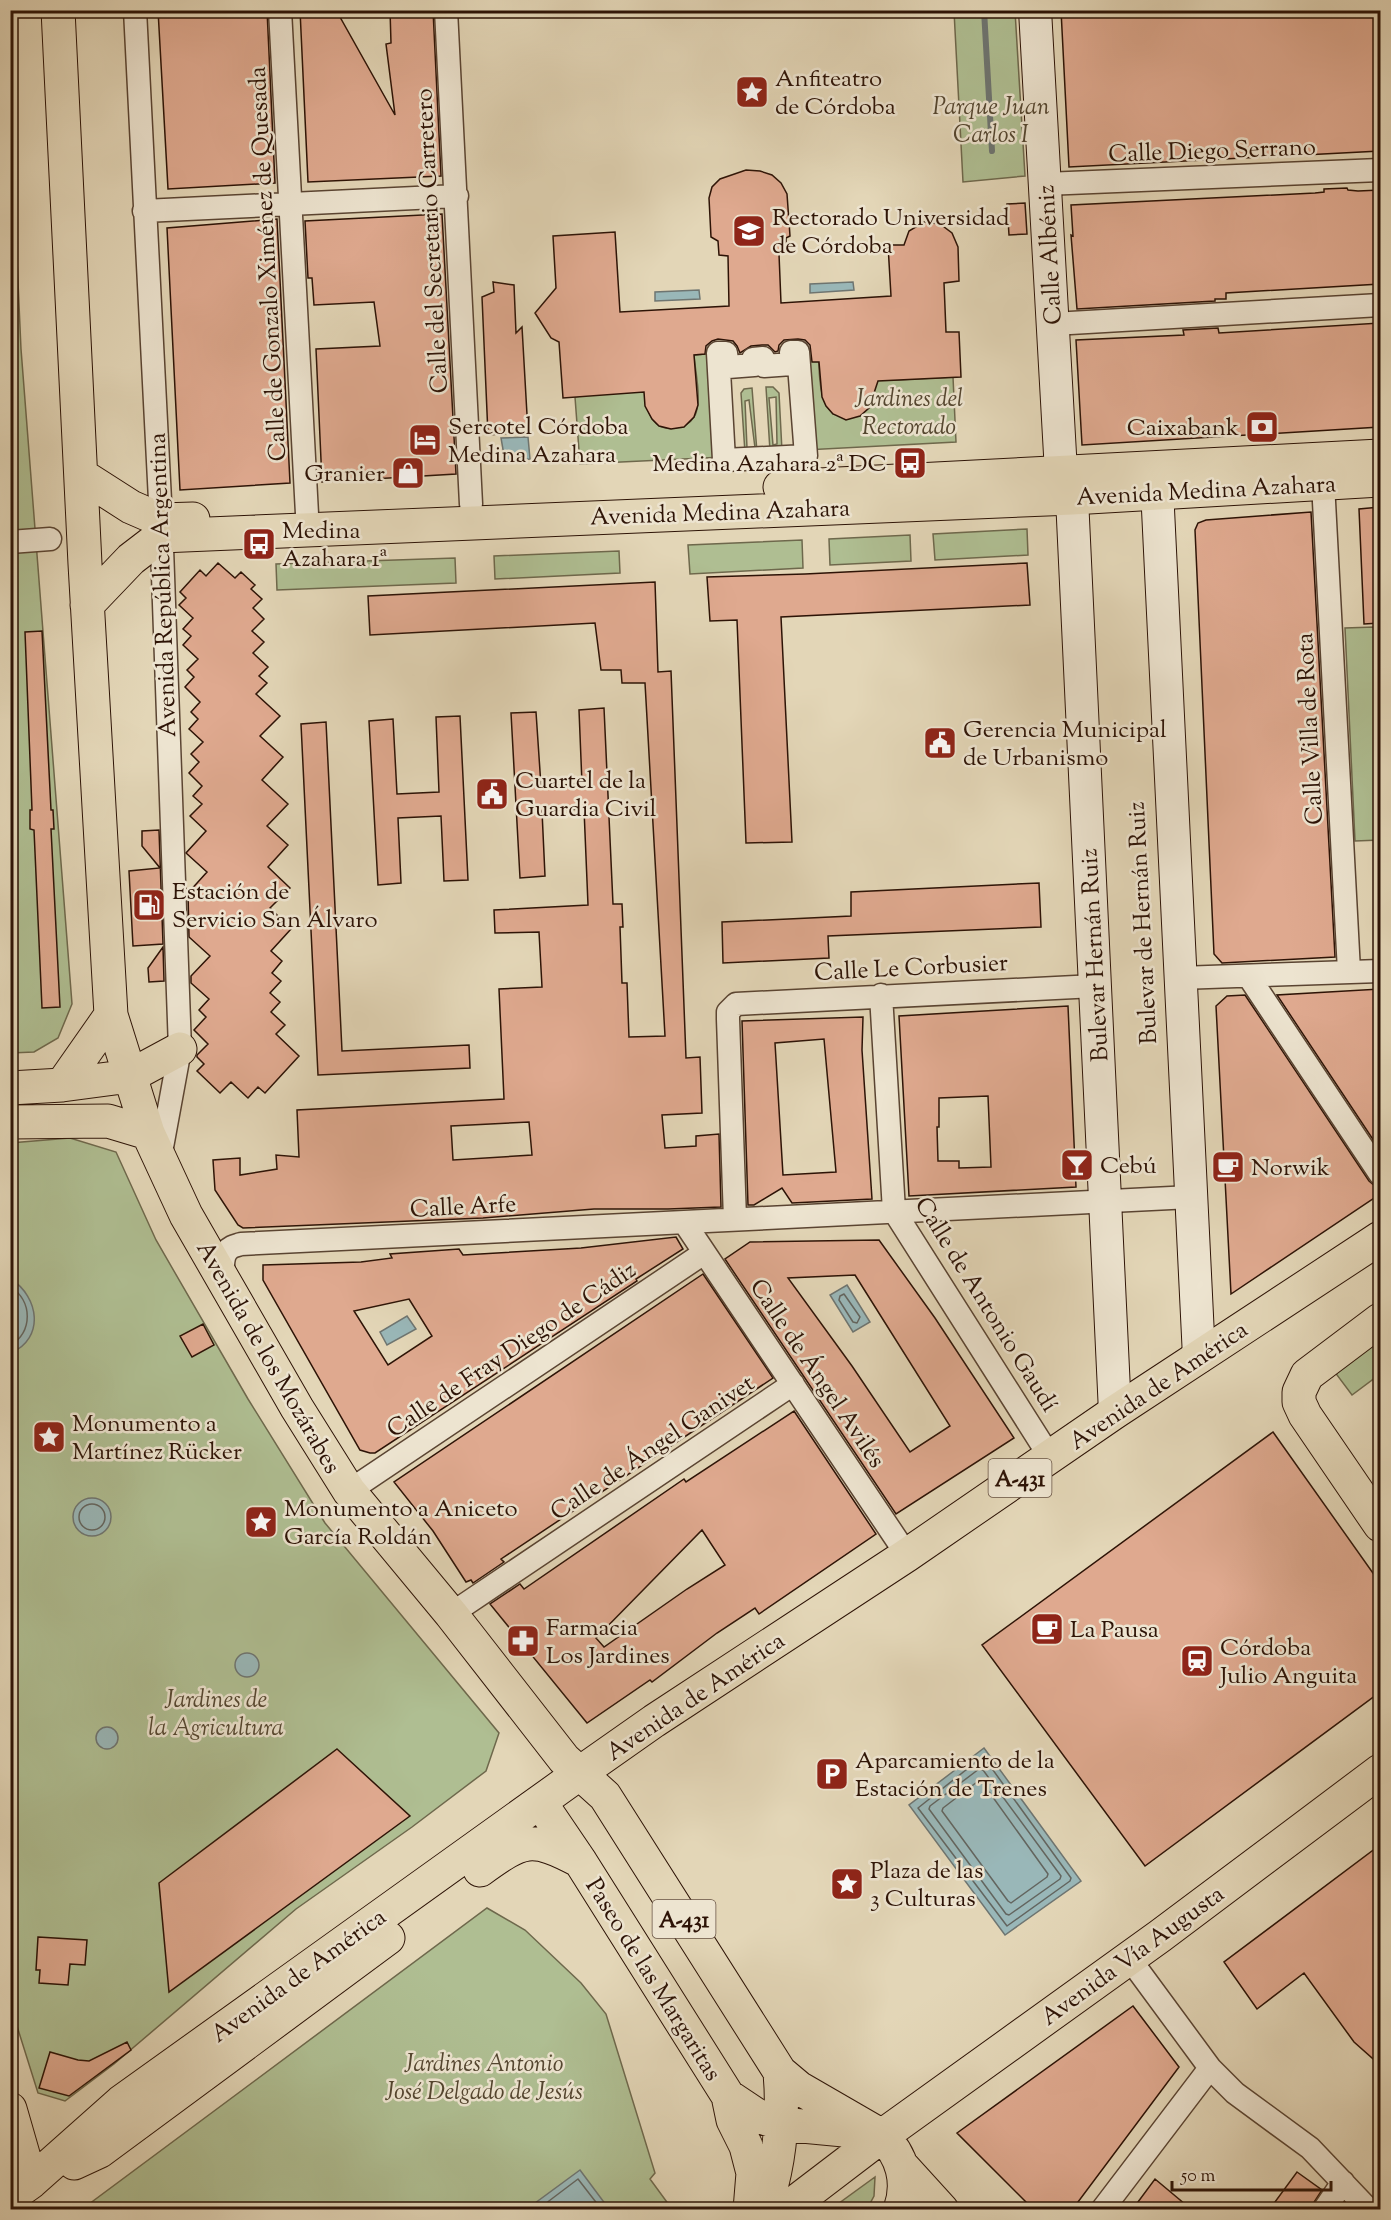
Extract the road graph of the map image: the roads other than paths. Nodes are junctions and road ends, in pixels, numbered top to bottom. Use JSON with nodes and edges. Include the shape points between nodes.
{"nodes":[{"id":1,"x":58,"y":10,"type":"edge"},
{"id":2,"x":135,"y":10,"type":"edge"},
{"id":3,"x":280,"y":10,"type":"edge"},
{"id":4,"x":446,"y":10,"type":"edge"},
{"id":5,"x":1035,"y":10,"type":"edge"},
{"id":6,"x":1380,"y":170,"type":"edge"},
{"id":7,"x":1045,"y":184,"type":"junction"},
{"id":8,"x":457,"y":196,"type":"junction"},
{"id":9,"x":291,"y":204,"type":"junction"},
{"id":10,"x":144,"y":211,"type":"junction"},
{"id":11,"x":1380,"y":305,"type":"edge"},
{"id":12,"x":1053,"y":324,"type":"junction"},
{"id":13,"x":805,"y":450,"type":"joint"},
{"id":14,"x":1380,"y":456,"type":"edge"},
{"id":15,"x":81,"y":475,"type":"junction"},
{"id":16,"x":1157,"y":479,"type":"junction"},
{"id":17,"x":1380,"y":480,"type":"edge"},
{"id":18,"x":1323,"y":483,"type":"junction"},
{"id":19,"x":1066,"y":485,"type":"junction"},
{"id":20,"x":471,"y":504,"type":"junction"},
{"id":21,"x":307,"y":514,"type":"junction"},
{"id":22,"x":161,"y":528,"type":"junction"},
{"id":23,"x":50,"y":539,"type":"dead end"},
{"id":24,"x":10,"y":542,"type":"edge"},
{"id":25,"x":87,"y":605,"type":"junction"},
{"id":26,"x":1349,"y":971,"type":"junction"},
{"id":27,"x":1380,"y":971,"type":"edge"},
{"id":28,"x":1249,"y":977,"type":"junction"},
{"id":29,"x":1180,"y":978,"type":"junction"},
{"id":30,"x":1095,"y":986,"type":"junction"},
{"id":31,"x":881,"y":995,"type":"junction"},
{"id":32,"x":111,"y":1015,"type":"junction"},
{"id":33,"x":180,"y":1049,"type":"junction"},
{"id":34,"x":130,"y":1076,"type":"junction"},
{"id":35,"x":62,"y":1085,"type":"junction"},
{"id":36,"x":10,"y":1088,"type":"edge"},
{"id":37,"x":10,"y":1122,"type":"edge"},
{"id":38,"x":154,"y":1145,"type":"junction"},
{"id":39,"x":1380,"y":1174,"type":"edge"},
{"id":40,"x":1186,"y":1197,"type":"junction"},
{"id":41,"x":1108,"y":1201,"type":"junction"},
{"id":42,"x":894,"y":1211,"type":"junction"},
{"id":43,"x":735,"y":1219,"type":"junction"},
{"id":44,"x":684,"y":1222,"type":"junction"},
{"id":45,"x":1380,"y":1238,"type":"edge"},
{"id":46,"x":704,"y":1253,"type":"junction"},
{"id":47,"x":224,"y":1281,"type":"junction"},
{"id":48,"x":1380,"y":1320,"type":"edge"},
{"id":49,"x":1199,"y":1357,"type":"junction"},
{"id":50,"x":793,"y":1384,"type":"junction"},
{"id":51,"x":1115,"y":1412,"type":"junction"},
{"id":52,"x":1050,"y":1457,"type":"junction"},
{"id":53,"x":349,"y":1491,"type":"junction"},
{"id":54,"x":1380,"y":1525,"type":"edge"},
{"id":55,"x":907,"y":1555,"type":"junction"},
{"id":56,"x":451,"y":1614,"type":"junction"},
{"id":57,"x":1380,"y":1771,"type":"edge"},
{"id":58,"x":580,"y":1773,"type":"junction"},
{"id":59,"x":540,"y":1802,"type":"junction"},
{"id":60,"x":542,"y":1844,"type":"joint"},
{"id":61,"x":580,"y":1861,"type":"junction"},
{"id":62,"x":1129,"y":1958,"type":"junction"},
{"id":63,"x":1210,"y":2068,"type":"junction"},
{"id":64,"x":780,"y":2072,"type":"junction"},
{"id":65,"x":728,"y":2096,"type":"junction"},
{"id":66,"x":10,"y":2109,"type":"edge"},
{"id":67,"x":781,"y":2124,"type":"junction"},
{"id":68,"x":882,"y":2136,"type":"junction"},
{"id":69,"x":902,"y":2166,"type":"junction"},
{"id":70,"x":1343,"y":2182,"type":"junction"},
{"id":71,"x":21,"y":2189,"type":"edge"},
{"id":72,"x":750,"y":2210,"type":"edge"},
{"id":73,"x":764,"y":2210,"type":"edge"},
{"id":74,"x":785,"y":2210,"type":"edge"},
{"id":75,"x":900,"y":2210,"type":"edge"},
{"id":76,"x":942,"y":2210,"type":"edge"},
{"id":77,"x":1102,"y":2210,"type":"edge"},
{"id":78,"x":1324,"y":2210,"type":"edge"},
{"id":79,"x":1370,"y":2210,"type":"edge"}],
"edges":[{"from":1,"to":15,"type":"main road"},
{"from":2,"to":10,"type":"street","name":"Avenida República Argentina"},
{"from":3,"to":9,"type":"street","name":"Calle de Gonzalo Ximénez de Quesada"},
{"from":4,"to":8,"type":"street","name":"Calle del Secretario Carretero"},
{"from":5,"to":7,"type":"street","name":"Calle Albéniz"},
{"from":6,"to":7,"type":"street","name":"Calle Diego Serrano"},
{"from":7,"to":12,"type":"street","name":"Calle Albéniz"},
{"from":8,"to":9,"type":"street"},
{"from":8,"to":20,"type":"street","name":"Calle del Secretario Carretero"},
{"from":9,"to":10,"type":"street"},
{"from":9,"to":21,"type":"street","name":"Calle de Gonzalo Ximénez de Quesada"},
{"from":10,"to":22,"type":"street","name":"Avenida República Argentina"},
{"from":11,"to":12,"type":"street"},
{"from":12,"to":19,"type":"street","name":"Calle Albéniz"},
{"from":13,"to":13,"type":"street","via":[[806,456],[724,460],[718,353],[726,353],[728,367],[754,365],[753,359],[763,358],[764,366],[792,364],[791,352],[798,352]]},
{"from":14,"to":16,"type":"main road","name":"Avenida Medina Azahara"},
{"from":15,"to":22,"type":"main road","name":"Avenida Medina Azahara"},
{"from":15,"to":25,"type":"main road"},
{"from":16,"to":18,"type":"main road","name":"Avenida Medina Azahara"},
{"from":16,"to":19,"type":"main road","name":"Avenida Medina Azahara"},
{"from":16,"to":29,"type":"street"},
{"from":17,"to":18,"type":"main road","name":"Avenida Medina Azahara"},
{"from":18,"to":26,"type":"street","name":"Calle Villa de Rota"},
{"from":19,"to":20,"type":"main road","name":"Avenida Medina Azahara"},
{"from":19,"to":22,"type":"main road","name":"Avenida Medina Azahara"},
{"from":19,"to":30,"type":"street","name":"Bulevar Hernán Ruiz"},
{"from":20,"to":21,"type":"main road","name":"Avenida Medina Azahara"},
{"from":21,"to":22,"type":"main road","name":"Avenida Medina Azahara"},
{"from":22,"to":25,"type":"main road"},
{"from":22,"to":33,"type":"street","name":"Avenida República Argentina"},
{"from":23,"to":24,"type":"street"},
{"from":25,"to":32,"type":"main road"},
{"from":26,"to":27,"type":"street"},
{"from":26,"to":28,"type":"street"},
{"from":28,"to":29,"type":"street"},
{"from":28,"to":39,"type":"street"},
{"from":29,"to":40,"type":"street"},
{"from":30,"to":31,"type":"street","name":"Calle Le Corbusier"},
{"from":30,"to":41,"type":"street","name":"Bulevar Hernán Ruiz"},
{"from":31,"to":42,"type":"street","name":"Calle de Antonio Gaudí"},
{"from":31,"to":43,"type":"street","name":"Calle Le Corbusier","via":[[744,1002],[728,1012]]},
{"from":32,"to":34,"type":"main road","name":"Avenida de los Mozárabes"},
{"from":32,"to":35,"type":"main road"},
{"from":33,"to":34,"type":"main road"},
{"from":33,"to":38,"type":"street","name":"Avenida República Argentina"},
{"from":34,"to":35,"type":"main road"},
{"from":34,"to":38,"type":"main road","name":"Avenida de los Mozárabes"},
{"from":35,"to":36,"type":"main road"},
{"from":37,"to":38,"type":"main road","via":[[108,1121]]},
{"from":38,"to":47,"type":"main road","name":"Avenida de los Mozárabes","via":[[186,1215]]},
{"from":40,"to":41,"type":"street","name":"Calle Arfe"},
{"from":40,"to":41,"type":"street","name":"Bulevar de Hernán Ruiz","via":[[1189,1342],[1138,1376],[1123,1371],[1119,1360]]},
{"from":40,"to":41,"type":"street","name":"Bulevar de Hernán Ruiz","via":[[1150,504],[1083,508]]},
{"from":40,"to":49,"type":"street"},
{"from":41,"to":42,"type":"street","name":"Calle Arfe"},
{"from":41,"to":51,"type":"street","name":"Bulevar Hernán Ruiz"},
{"from":42,"to":43,"type":"street","name":"Calle Arfe"},
{"from":42,"to":52,"type":"street","name":"Calle de Antonio Gaudí"},
{"from":43,"to":44,"type":"street","name":"Calle Arfe"},
{"from":43,"to":46,"type":"street","via":[[713,1233]]},
{"from":44,"to":46,"type":"street","name":"Calle de Ángel Avilés"},
{"from":44,"to":47,"type":"street","name":"Calle Arfe","via":[[241,1244],[225,1253]]},
{"from":45,"to":49,"type":"main road","name":"Avenida de América","number":"A-431"},
{"from":46,"to":50,"type":"street","name":"Calle de Ángel Avilés"},
{"from":46,"to":53,"type":"street","name":"Calle de Fray Diego de Cádiz"},
{"from":47,"to":53,"type":"main road","name":"Avenida de los Mozárabes"},
{"from":48,"to":54,"type":"main road","via":[[1307,1375],[1299,1392],[1305,1415]]},
{"from":49,"to":51,"type":"main road","name":"Avenida de América","number":"A-431"},
{"from":50,"to":55,"type":"street","name":"Calle de Ángel Avilés"},
{"from":50,"to":56,"type":"street","name":"Calle de Ángel Ganivet"},
{"from":51,"to":52,"type":"main road","name":"Avenida de América","number":"A-431"},
{"from":52,"to":55,"type":"main road","name":"Avenida de América","number":"A-431"},
{"from":53,"to":56,"type":"main road","name":"Avenida de los Mozárabes"},
{"from":55,"to":58,"type":"main road","name":"Avenida de América","number":"A-431"},
{"from":56,"to":58,"type":"main road","name":"Avenida de los Mozárabes","via":[[564,1759]]},
{"from":57,"to":62,"type":"main road","name":"Avenida Vía Augusta"},
{"from":58,"to":59,"type":"main road","name":"Avenida de América","number":"A-431"},
{"from":58,"to":64,"type":"main road","number":"A-431","via":[[617,1812]]},
{"from":59,"to":61,"type":"main road","name":"Paseo de las Margaritas","number":"A-431"},
{"from":59,"to":71,"type":"main road","name":"Avenida de América","via":[[121,2102]]},
{"from":60,"to":61,"type":"main road","name":"Paseo de las Margaritas"},
{"from":60,"to":71,"type":"main road","name":"Avenida de América","via":[[524,1844],[507,1850],[100,2151]]},
{"from":61,"to":65,"type":"main road","name":"Paseo de las Margaritas","number":"A-431"},
{"from":62,"to":63,"type":"street"},
{"from":62,"to":68,"type":"main road","name":"Avenida Vía Augusta"},
{"from":63,"to":70,"type":"street","via":[[1235,2093],[1310,2148]]},
{"from":63,"to":77,"type":"street"},
{"from":64,"to":67,"type":"main road"},
{"from":64,"to":68,"type":"main road","number":"A-431","via":[[799,2088]]},
{"from":65,"to":67,"type":"main road","name":"Paseo de las Margaritas","number":"A-431","via":[[758,2116]]},
{"from":65,"to":72,"type":"main road","name":"Paseo de las Margaritas","number":"A-431","via":[[753,2173]]},
{"from":66,"to":71,"type":"main road"},
{"from":67,"to":68,"type":"main road","name":"Paseo de las Margaritas","number":"A-431","via":[[854,2129]]},
{"from":67,"to":73,"type":"main road","via":[[772,2186]]},
{"from":68,"to":69,"type":"main road"},
{"from":68,"to":74,"type":"main road","name":"Avenida Vía Augusta"},
{"from":69,"to":75,"type":"main road"},
{"from":69,"to":76,"type":"main road"},
{"from":70,"to":78,"type":"street"},
{"from":70,"to":79,"type":"street"}]}
